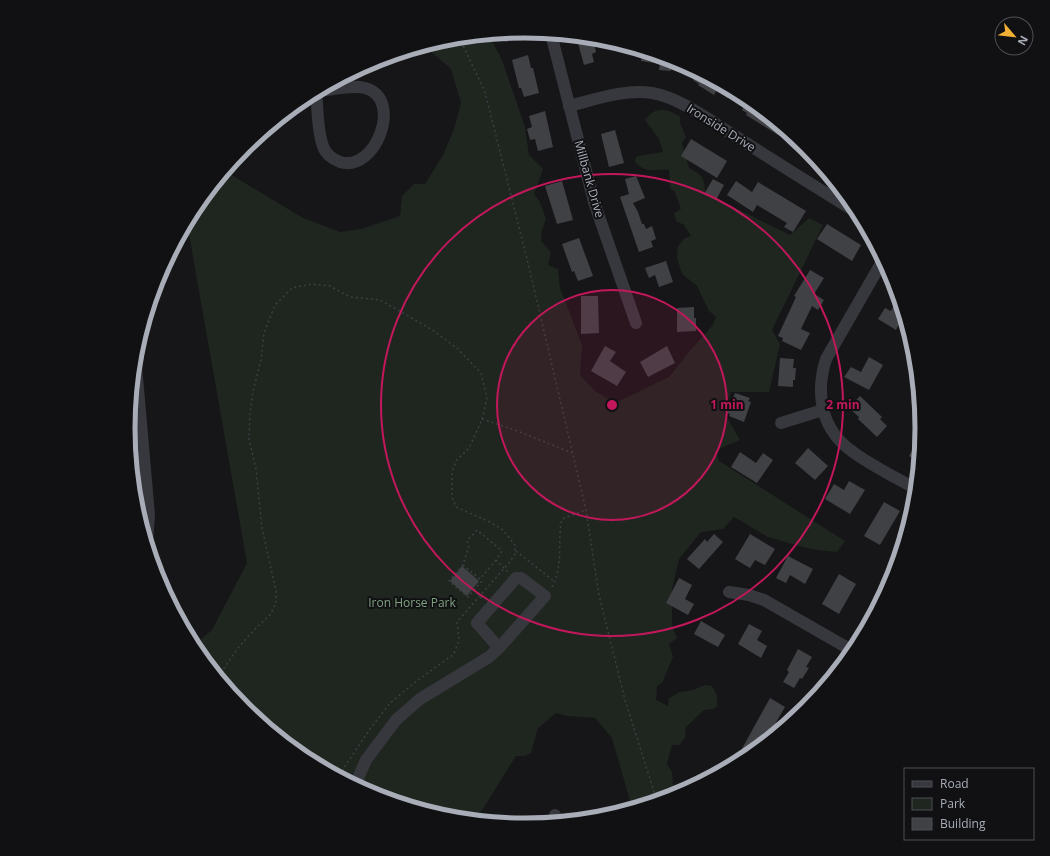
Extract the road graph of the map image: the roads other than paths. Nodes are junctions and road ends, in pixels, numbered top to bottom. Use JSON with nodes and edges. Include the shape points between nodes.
{"nodes":[{"id":1,"x":552,"y":39,"type":"edge"},
{"id":2,"x":332,"y":89,"type":"edge"},
{"id":3,"x":317,"y":98,"type":"edge"},
{"id":4,"x":569,"y":106,"type":"junction"},
{"id":5,"x":844,"y":204,"type":"edge"},
{"id":6,"x":879,"y":266,"type":"edge"},
{"id":7,"x":636,"y":323,"type":"dead end"},
{"id":8,"x":138,"y":383,"type":"edge"},
{"id":9,"x":823,"y":410,"type":"junction"},
{"id":10,"x":781,"y":423,"type":"dead end"},
{"id":11,"x":911,"y":486,"type":"edge"},
{"id":12,"x":148,"y":529,"type":"edge"},
{"id":13,"x":729,"y":592,"type":"dead end"},
{"id":14,"x":499,"y":648,"type":"junction"},
{"id":15,"x":847,"y":648,"type":"edge"},
{"id":16,"x":357,"y":780,"type":"edge"}],
"edges":[{"from":1,"to":4,"type":"street","name":"Millbank Drive"},
{"from":2,"to":3,"type":"street","via":[[365,88],[377,96],[382,104],[385,119],[376,142],[368,155],[360,161],[344,163],[327,154],[321,139]]},
{"from":4,"to":5,"type":"street","name":"Ironside Drive","via":[[635,91],[666,96]]},
{"from":4,"to":7,"type":"street","name":"Millbank Drive","via":[[594,202]]},
{"from":6,"to":9,"type":"street","via":[[826,359],[820,388]]},
{"from":8,"to":12,"type":"street","via":[[149,515]]},
{"from":9,"to":10,"type":"street"},
{"from":9,"to":11,"type":"street","via":[[833,431],[843,444]]},
{"from":13,"to":15,"type":"street","via":[[764,600]]},
{"from":14,"to":14,"type":"street","via":[[545,596],[521,578],[516,578],[477,623]]},
{"from":14,"to":16,"type":"street","via":[[489,657],[420,699],[396,720],[366,760]]}]}
